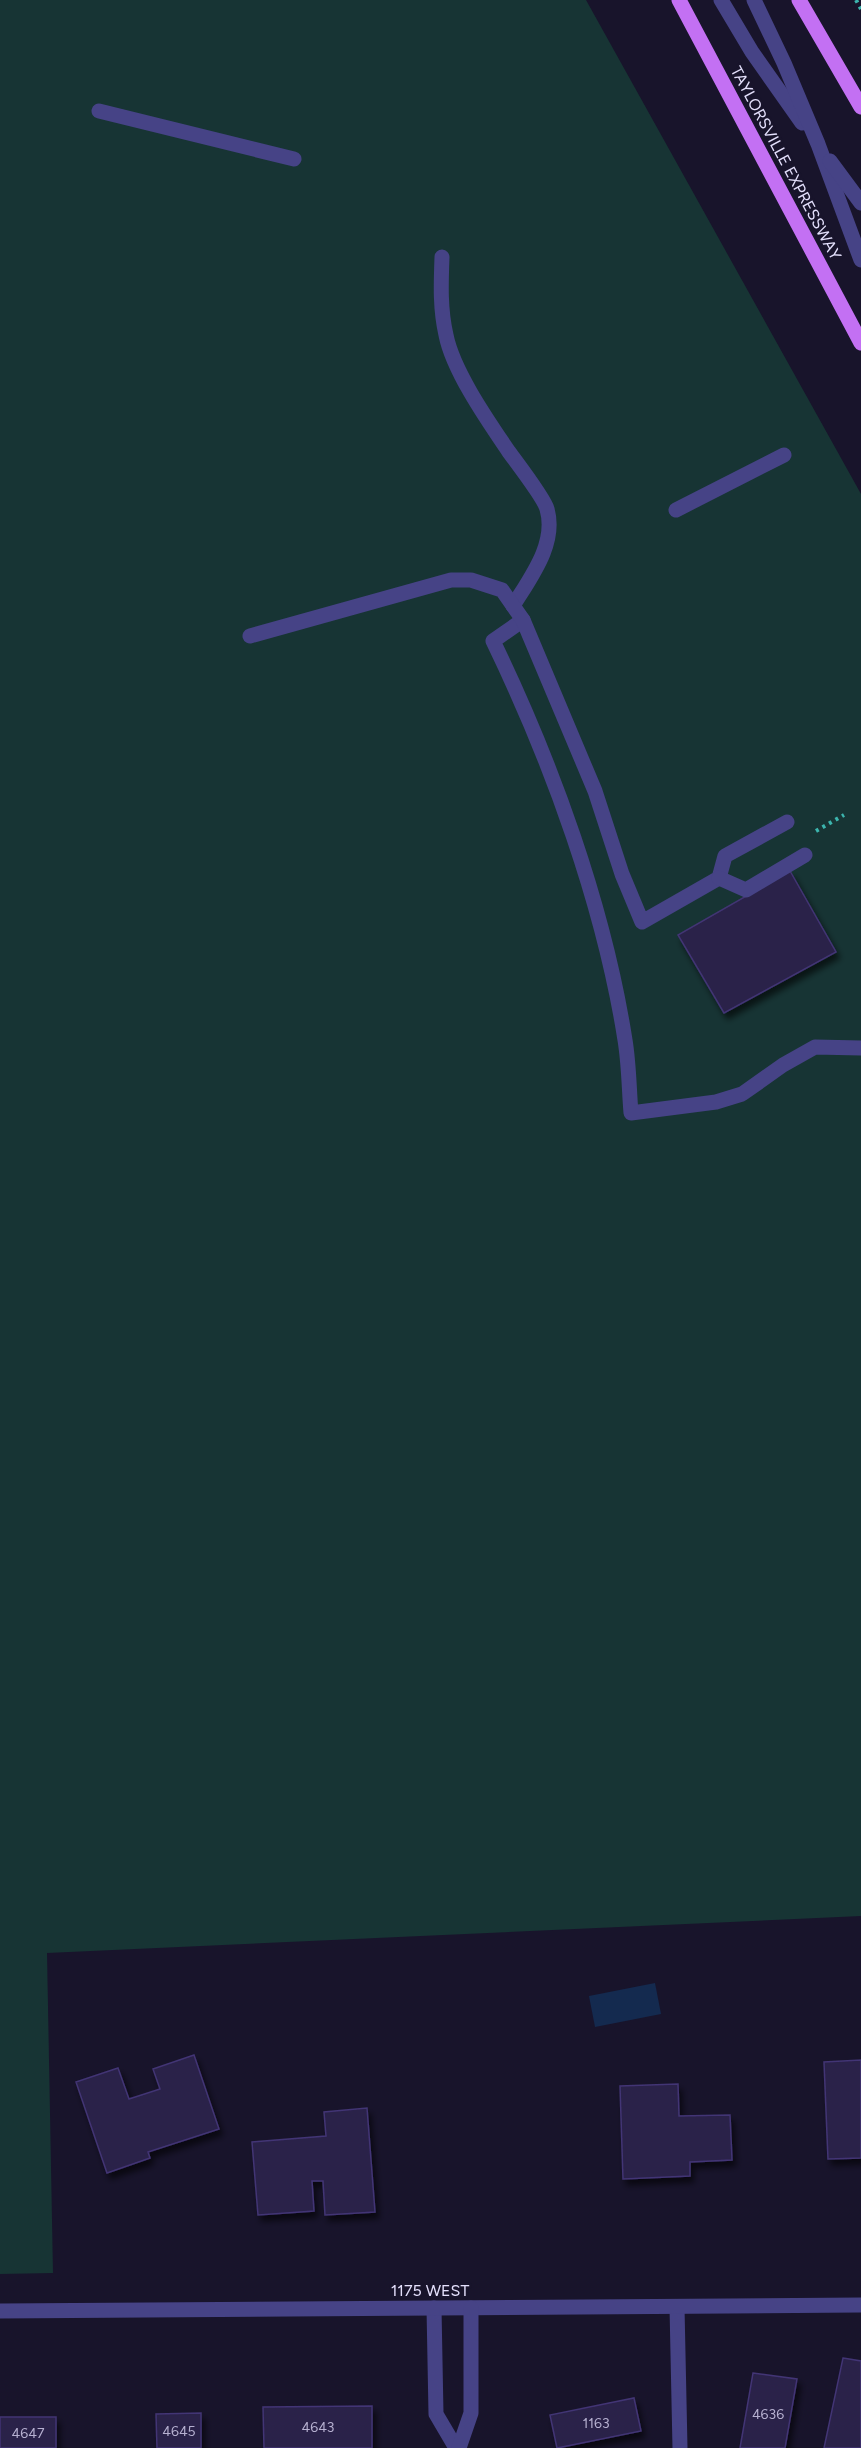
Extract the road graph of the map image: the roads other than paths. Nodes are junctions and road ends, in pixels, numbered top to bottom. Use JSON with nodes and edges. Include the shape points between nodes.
{"nodes":[{"id":1,"x":679,"y":0,"type":"edge"},
{"id":2,"x":721,"y":0,"type":"edge"},
{"id":3,"x":754,"y":0,"type":"edge"},
{"id":4,"x":799,"y":0,"type":"edge"},
{"id":5,"x":861,"y":107,"type":"edge"},
{"id":6,"x":99,"y":111,"type":"dead end"},
{"id":7,"x":818,"y":144,"type":"junction"},
{"id":8,"x":294,"y":159,"type":"dead end"},
{"id":9,"x":861,"y":204,"type":"edge"},
{"id":10,"x":442,"y":257,"type":"dead end"},
{"id":11,"x":861,"y":260,"type":"edge"},
{"id":12,"x":861,"y":343,"type":"edge"},
{"id":13,"x":784,"y":455,"type":"dead end"},
{"id":14,"x":676,"y":510,"type":"dead end"},
{"id":15,"x":513,"y":606,"type":"junction"},
{"id":16,"x":523,"y":620,"type":"junction"},
{"id":17,"x":250,"y":636,"type":"dead end"},
{"id":18,"x":787,"y":822,"type":"dead end"},
{"id":19,"x":805,"y":855,"type":"dead end"},
{"id":20,"x":719,"y":878,"type":"junction"},
{"id":21,"x":861,"y":1048,"type":"edge"},
{"id":22,"x":861,"y":2306,"type":"edge"},
{"id":23,"x":677,"y":2307,"type":"junction"},
{"id":24,"x":434,"y":2308,"type":"junction"},
{"id":25,"x":471,"y":2308,"type":"junction"},
{"id":26,"x":0,"y":2312,"type":"edge"},
{"id":27,"x":457,"y":2448,"type":"edge"},
{"id":28,"x":680,"y":2448,"type":"edge"}],
"edges":[{"from":1,"to":12,"type":"main road","name":"TAYLORSVILLE EXPRESSWAY"},
{"from":2,"to":7,"type":"street","via":[[752,52]]},
{"from":3,"to":7,"type":"street"},
{"from":4,"to":5,"type":"main road"},
{"from":6,"to":8,"type":"street"},
{"from":7,"to":9,"type":"street"},
{"from":7,"to":11,"type":"street"},
{"from":10,"to":15,"type":"street","via":[[441,300],[446,338],[487,418],[547,508],[549,533],[538,567]]},
{"from":13,"to":14,"type":"street"},
{"from":15,"to":16,"type":"street"},
{"from":15,"to":17,"type":"street","via":[[502,590],[471,580],[451,580]]},
{"from":16,"to":20,"type":"street","via":[[595,791],[642,922]]},
{"from":16,"to":21,"type":"street","via":[[493,641],[533,728],[585,874],[625,1041],[631,1113],[716,1102],[742,1094],[815,1047]]},
{"from":18,"to":20,"type":"street","via":[[725,856]]},
{"from":19,"to":20,"type":"street","via":[[746,890]]},
{"from":22,"to":23,"type":"street","name":"1175 WEST"},
{"from":23,"to":25,"type":"street","name":"1175 WEST"},
{"from":23,"to":28,"type":"street"},
{"from":24,"to":25,"type":"street","name":"1175 WEST"},
{"from":24,"to":26,"type":"street","name":"1175 WEST"},
{"from":24,"to":27,"type":"street","via":[[436,2414]]},
{"from":25,"to":27,"type":"street","via":[[471,2413]]}]}
